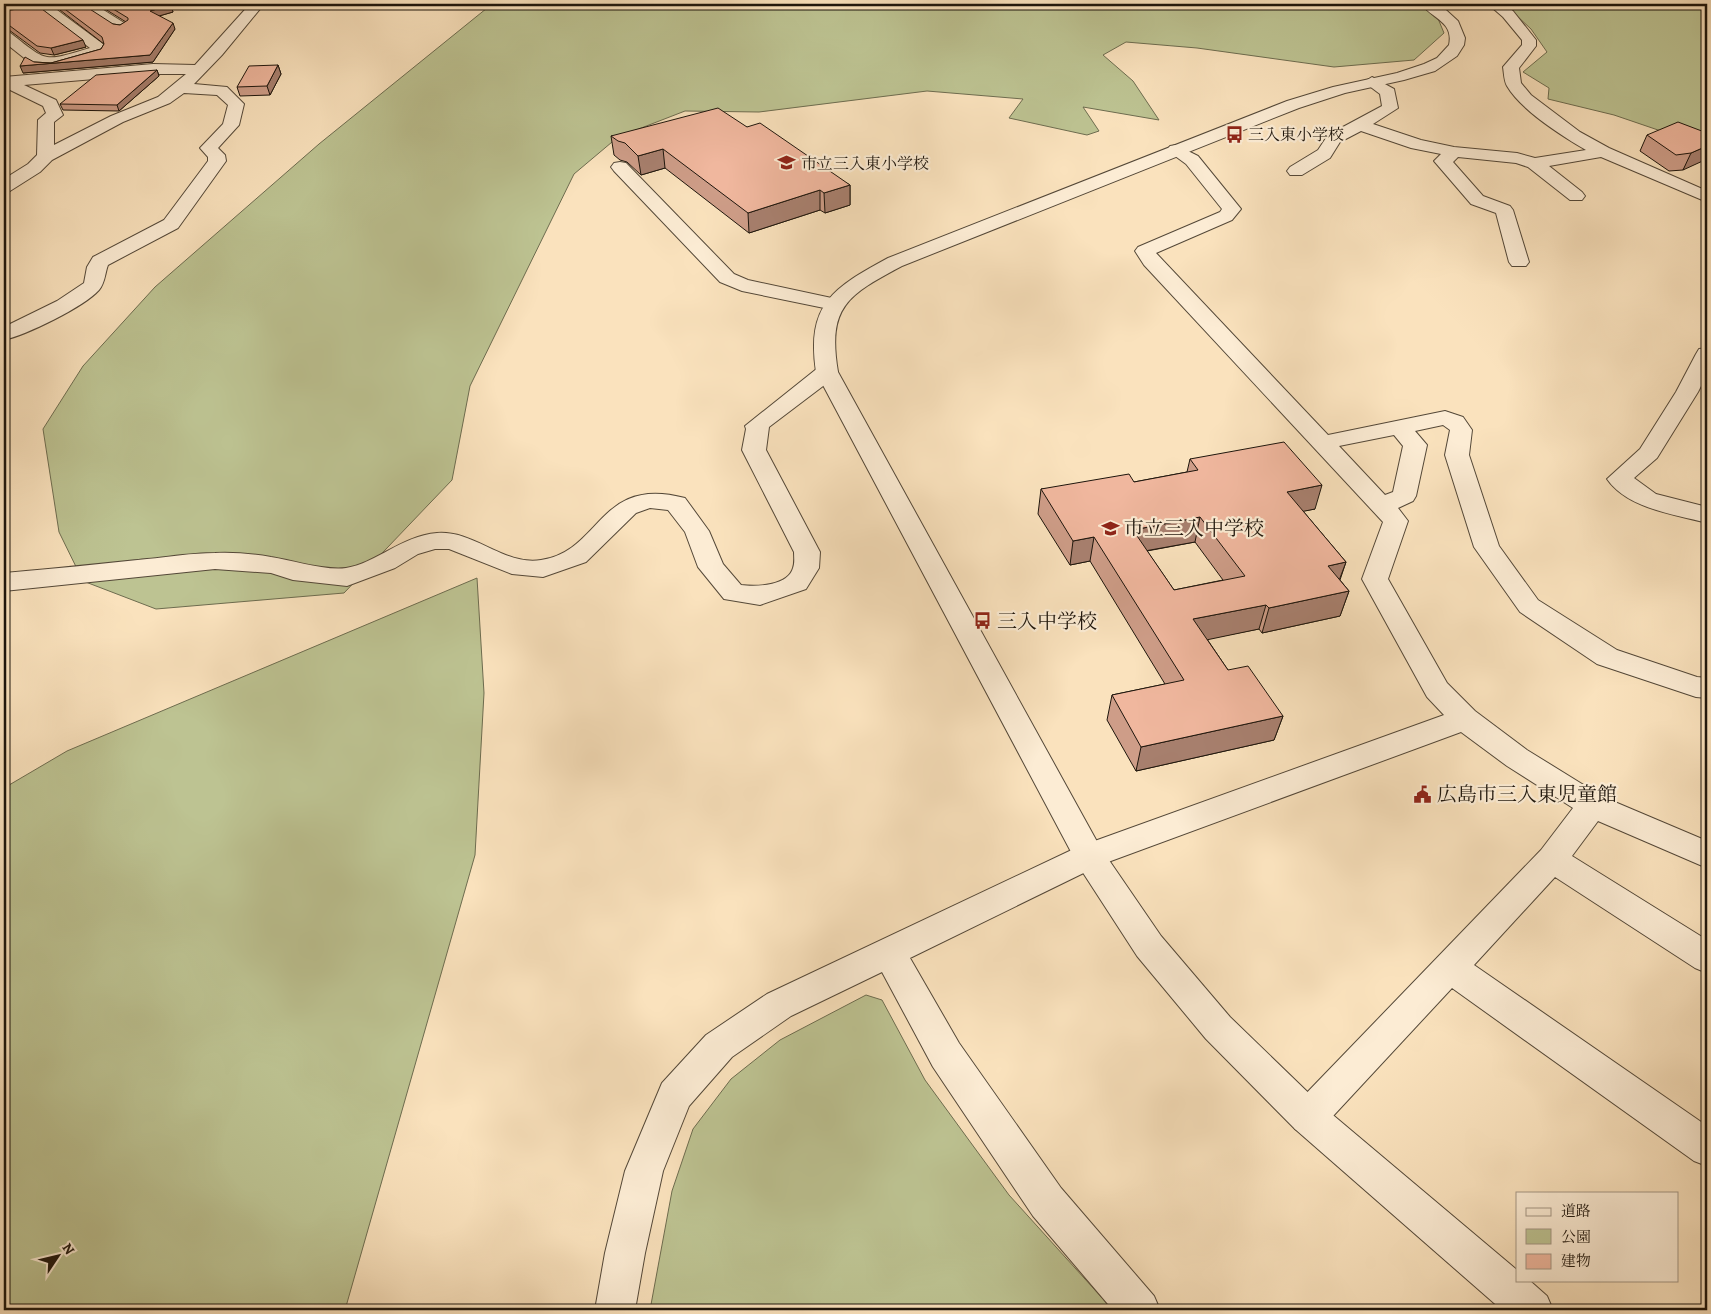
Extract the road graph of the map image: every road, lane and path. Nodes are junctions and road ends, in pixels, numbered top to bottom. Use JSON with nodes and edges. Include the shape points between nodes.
{"nodes":[{"id":1,"x":84,"y":4,"type":"edge"},
{"id":2,"x":257,"y":4,"type":"edge"},
{"id":3,"x":1428,"y":4,"type":"edge"},
{"id":4,"x":1495,"y":4,"type":"edge"},
{"id":5,"x":43,"y":9,"type":"edge"},
{"id":6,"x":122,"y":26,"type":"edge"},
{"id":7,"x":4,"y":36,"type":"edge"},
{"id":8,"x":199,"y":70,"type":"junction"},
{"id":9,"x":5,"y":82,"type":"edge"},
{"id":10,"x":1372,"y":82,"type":"junction"},
{"id":11,"x":181,"y":88,"type":"junction"},
{"id":12,"x":55,"y":115,"type":"junction"},
{"id":13,"x":117,"y":119,"type":"junction"},
{"id":14,"x":1359,"y":125,"type":"junction"},
{"id":15,"x":1176,"y":150,"type":"junction"},
{"id":16,"x":1454,"y":152,"type":"junction"},
{"id":17,"x":1603,"y":152,"type":"junction"},
{"id":18,"x":46,"y":156,"type":"junction"},
{"id":19,"x":1534,"y":163,"type":"junction"},
{"id":20,"x":620,"y":167,"type":"dead end"},
{"id":21,"x":1296,"y":171,"type":"dead end"},
{"id":22,"x":4,"y":187,"type":"edge"},
{"id":23,"x":1576,"y":196,"type":"dead end"},
{"id":24,"x":1707,"y":197,"type":"edge"},
{"id":25,"x":1519,"y":262,"type":"dead end"},
{"id":26,"x":834,"y":304,"type":"junction"},
{"id":27,"x":4,"y":334,"type":"edge"},
{"id":28,"x":1707,"y":354,"type":"edge"},
{"id":29,"x":827,"y":372,"type":"junction"},
{"id":30,"x":1399,"y":427,"type":"junction"},
{"id":31,"x":1322,"y":442,"type":"junction"},
{"id":32,"x":1382,"y":506,"type":"junction"},
{"id":33,"x":1707,"y":515,"type":"edge"},
{"id":34,"x":4,"y":582,"type":"edge"},
{"id":35,"x":1707,"y":688,"type":"edge"},
{"id":36,"x":1465,"y":719,"type":"junction"},
{"id":37,"x":1592,"y":805,"type":"junction"},
{"id":38,"x":1707,"y":855,"type":"edge"},
{"id":39,"x":1089,"y":856,"type":"junction"},
{"id":40,"x":1552,"y":859,"type":"junction"},
{"id":41,"x":888,"y":952,"type":"junction"},
{"id":42,"x":1707,"y":958,"type":"edge"},
{"id":43,"x":1451,"y":968,"type":"junction"},
{"id":44,"x":1308,"y":1117,"type":"junction"},
{"id":45,"x":1707,"y":1148,"type":"edge"},
{"id":46,"x":615,"y":1310,"type":"edge"},
{"id":47,"x":1140,"y":1310,"type":"edge"},
{"id":48,"x":1533,"y":1310,"type":"edge"}],
"edges":[{"from":1,"to":6,"type":"street"},
{"from":2,"to":8,"type":"street"},
{"from":3,"to":10,"type":"street","via":[[1445,15],[1456,28],[1459,39],[1453,52],[1438,63],[1409,74]]},
{"from":4,"to":17,"type":"street","via":[[1508,14],[1528,40],[1529,46],[1510,67],[1513,84],[1525,98],[1574,136]]},
{"from":5,"to":7,"type":"street","via":[[98,47],[98,51],[54,62],[38,62]]},
{"from":8,"to":9,"type":"street","via":[[153,70]]},
{"from":8,"to":11,"type":"street"},
{"from":9,"to":12,"type":"street","via":[[50,103]]},
{"from":10,"to":14,"type":"street","via":[[1388,92],[1390,108]]},
{"from":10,"to":15,"type":"street","via":[[1314,97]]},
{"from":11,"to":13,"type":"street","via":[[164,100]]},
{"from":11,"to":27,"type":"street","via":[[222,90],[236,104],[231,124],[208,148],[216,155],[217,161],[172,224],[100,261],[95,267],[93,285],[45,316]]},
{"from":12,"to":13,"type":"street"},
{"from":12,"to":18,"type":"street","via":[[46,120]]},
{"from":13,"to":18,"type":"street"},
{"from":14,"to":16,"type":"street"},
{"from":14,"to":21,"type":"street","via":[[1334,139],[1324,154]]},
{"from":15,"to":26,"type":"street","via":[[895,262],[854,284]]},
{"from":15,"to":31,"type":"street","via":[[1192,160],[1232,209],[1226,216],[1145,251]]},
{"from":16,"to":19,"type":"street","via":[[1517,158]]},
{"from":16,"to":25,"type":"street","via":[[1444,161],[1477,200],[1504,210]]},
{"from":17,"to":19,"type":"street"},
{"from":17,"to":24,"type":"street"},
{"from":18,"to":22,"type":"street","via":[[34,168]]},
{"from":19,"to":23,"type":"street"},
{"from":20,"to":26,"type":"street","via":[[727,278],[742,285]]},
{"from":26,"to":29,"type":"street","via":[[823,331],[822,348]]},
{"from":28,"to":33,"type":"street","via":[[1649,453],[1619,479],[1647,499]]},
{"from":29,"to":34,"type":"street","via":[[756,426],[754,450],[807,552],[806,568],[797,583],[760,596],[733,593],[711,567],[697,531],[676,503],[648,500],[627,508],[578,556],[543,569],[512,566],[452,541],[435,541],[409,548],[386,562],[347,577],[293,571],[272,564],[214,561]]},
{"from":29,"to":39,"type":"street"},
{"from":30,"to":31,"type":"street"},
{"from":30,"to":32,"type":"street","via":[[1415,445],[1404,496]]},
{"from":30,"to":35,"type":"street","via":[[1445,418],[1455,422],[1461,430],[1456,455],[1487,547],[1529,606],[1607,657]]},
{"from":31,"to":32,"type":"street"},
{"from":32,"to":36,"type":"street","via":[[1396,520],[1375,579],[1437,690]]},
{"from":36,"to":37,"type":"street","via":[[1518,758]]},
{"from":36,"to":39,"type":"street"},
{"from":37,"to":38,"type":"street"},
{"from":37,"to":40,"type":"street"},
{"from":39,"to":41,"type":"street"},
{"from":39,"to":44,"type":"street","via":[[1149,946],[1174,976],[1218,1028]]},
{"from":40,"to":42,"type":"street"},
{"from":40,"to":43,"type":"street"},
{"from":41,"to":46,"type":"street","via":[[779,1005],[719,1046],[675,1095],[644,1171]]},
{"from":41,"to":47,"type":"street","via":[[946,1055],[1047,1202]]},
{"from":43,"to":44,"type":"street"},
{"from":43,"to":45,"type":"street"},
{"from":44,"to":48,"type":"street"}]}
